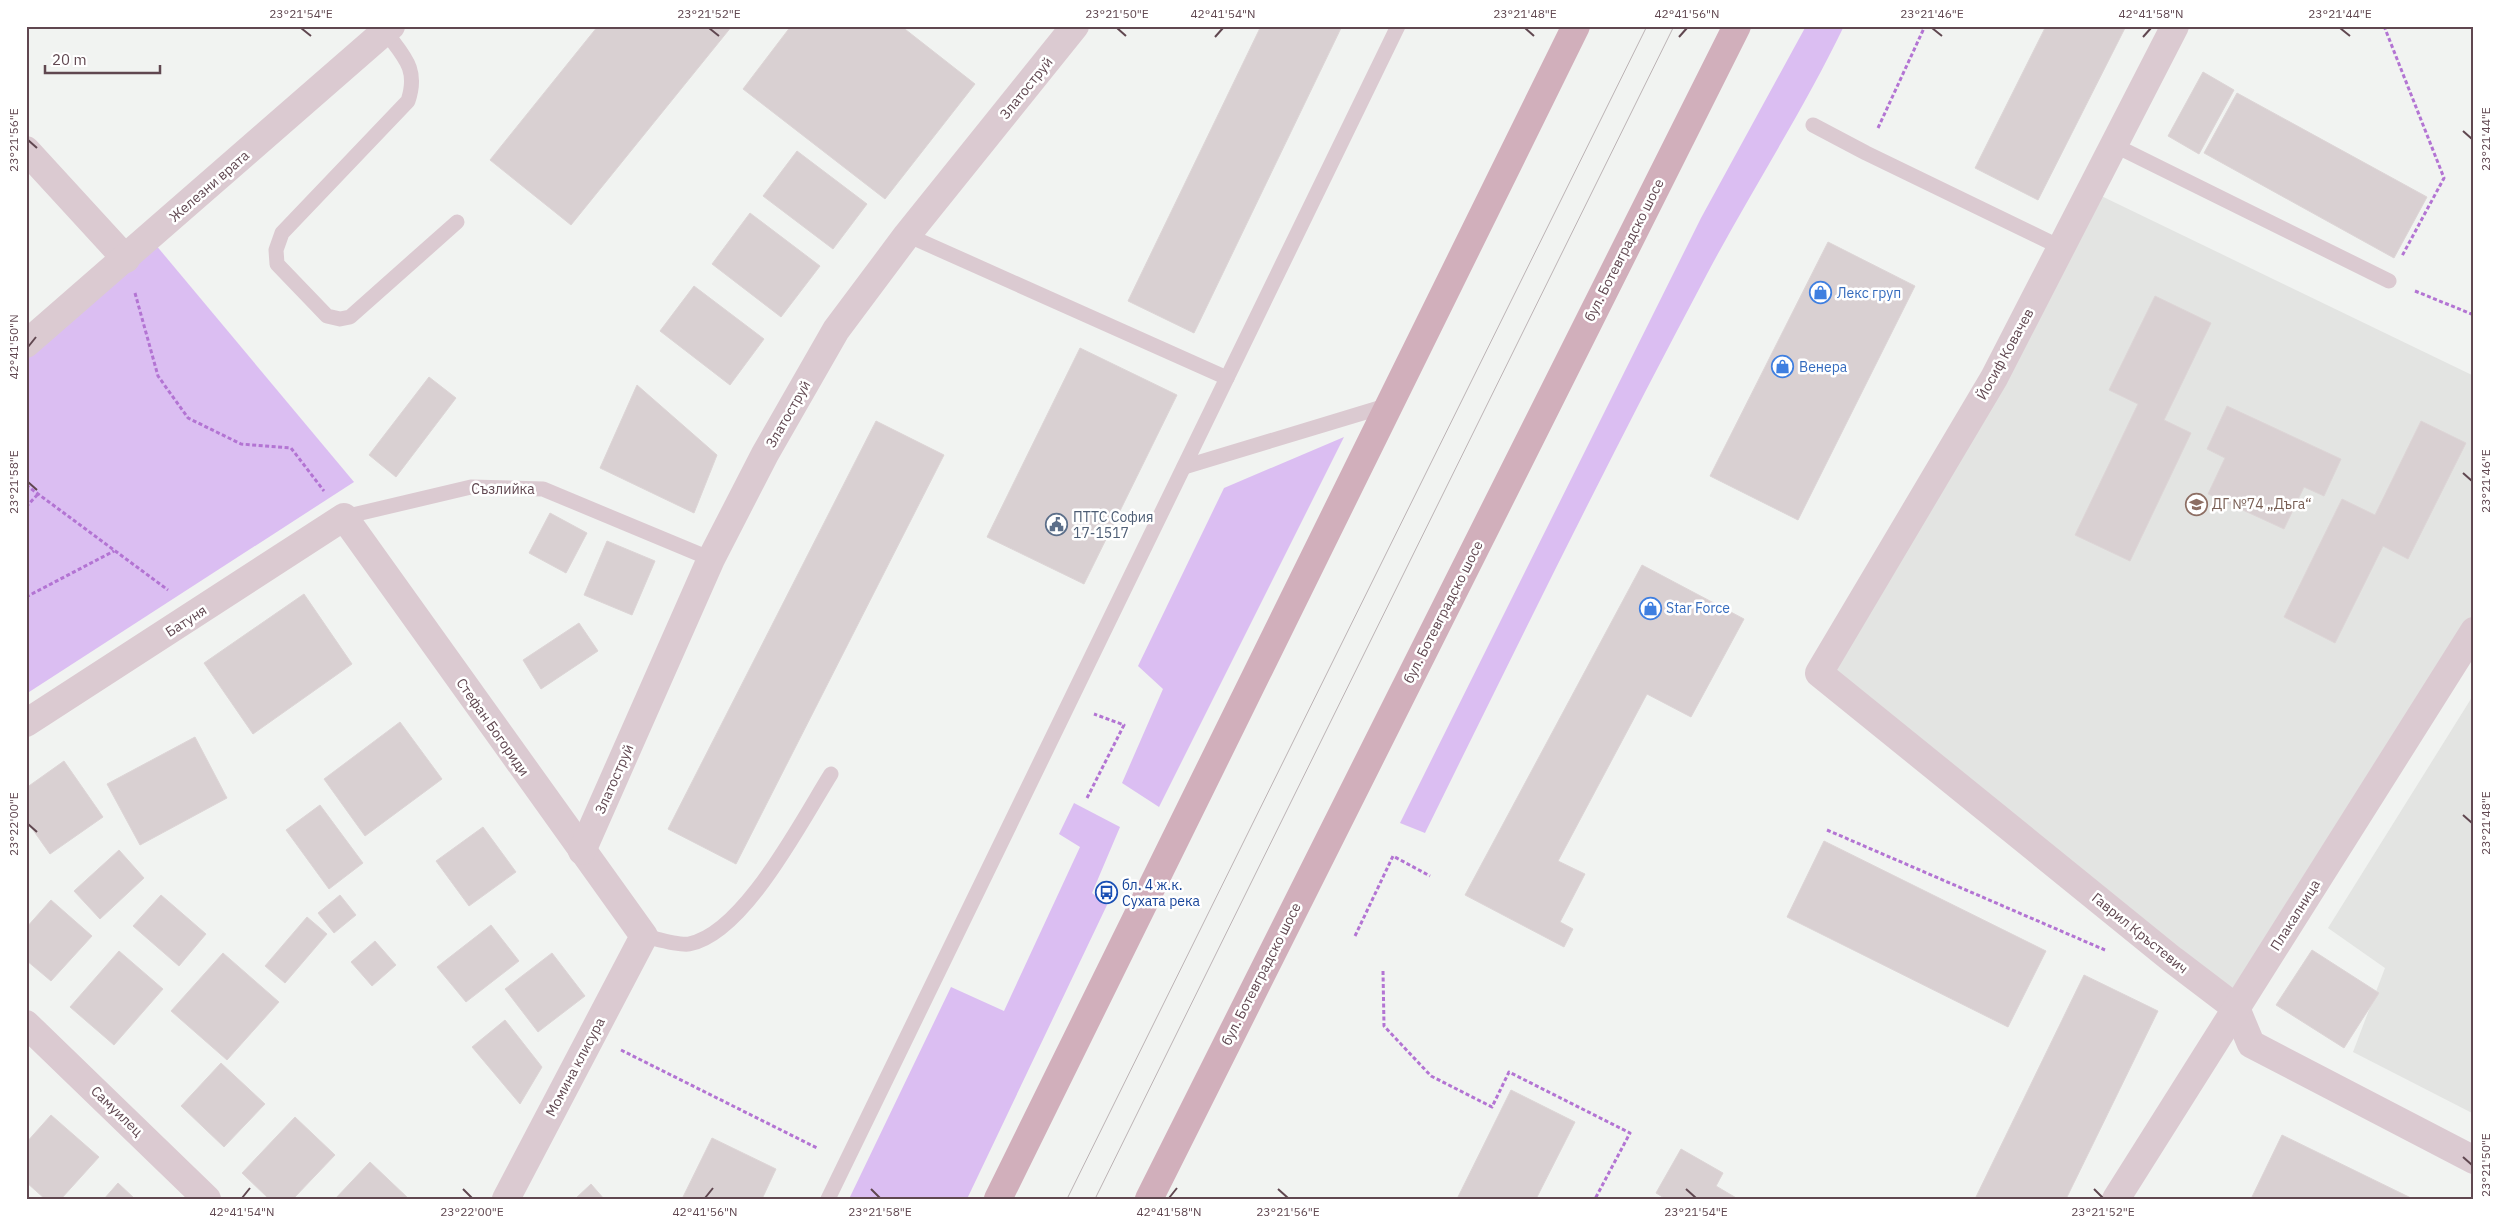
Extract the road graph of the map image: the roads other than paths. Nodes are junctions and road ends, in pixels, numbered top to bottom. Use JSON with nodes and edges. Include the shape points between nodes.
{"nodes":[{"id":1,"x":1075,"y":26,"type":"edge"},
{"id":2,"x":1398,"y":26,"type":"edge"},
{"id":3,"x":1576,"y":26,"type":"edge"},
{"id":4,"x":1738,"y":26,"type":"edge"},
{"id":5,"x":2174,"y":26,"type":"edge"},
{"id":6,"x":388,"y":29,"type":"edge"},
{"id":7,"x":1813,"y":125,"type":"dead end"},
{"id":8,"x":2114,"y":145,"type":"junction"},
{"id":9,"x":26,"y":150,"type":"edge"},
{"id":10,"x":457,"y":222,"type":"dead end"},
{"id":11,"x":907,"y":235,"type":"junction"},
{"id":12,"x":2062,"y":248,"type":"junction"},
{"id":13,"x":126,"y":259,"type":"junction"},
{"id":14,"x":2389,"y":281,"type":"road end"},
{"id":15,"x":26,"y":344,"type":"edge"},
{"id":16,"x":1227,"y":378,"type":"junction"},
{"id":17,"x":1389,"y":405,"type":"junction"},
{"id":18,"x":1184,"y":467,"type":"junction"},
{"id":19,"x":344,"y":518,"type":"junction"},
{"id":20,"x":711,"y":559,"type":"junction"},
{"id":21,"x":2474,"y":631,"type":"edge"},
{"id":22,"x":1818,"y":673,"type":"joint"},
{"id":23,"x":26,"y":723,"type":"edge"},
{"id":24,"x":831,"y":774,"type":"dead end"},
{"id":25,"x":582,"y":852,"type":"junction"},
{"id":26,"x":644,"y":936,"type":"junction"},
{"id":27,"x":2236,"y":1008,"type":"junction"},
{"id":28,"x":26,"y":1024,"type":"edge"},
{"id":29,"x":2474,"y":1160,"type":"edge"},
{"id":30,"x":207,"y":1199,"type":"edge"},
{"id":31,"x":506,"y":1199,"type":"edge"},
{"id":32,"x":828,"y":1199,"type":"edge"},
{"id":33,"x":998,"y":1199,"type":"edge"},
{"id":34,"x":1149,"y":1199,"type":"edge"},
{"id":35,"x":2116,"y":1199,"type":"edge"}],
"edges":[{"from":1,"to":11,"type":"street","name":"Златоструй"},
{"from":2,"to":16,"type":"lane"},
{"from":3,"to":17,"type":"main road"},
{"from":4,"to":34,"type":"main road","name":"бул. Ботевградско шосе"},
{"from":5,"to":8,"type":"street","name":"Йосиф Ковачев"},
{"from":6,"to":10,"type":"lane","via":[[410,65],[414,85],[408,101],[282,233],[276,250],[277,264],[327,316],[350,317]]},
{"from":6,"to":13,"type":"street","name":"Железни врата"},
{"from":7,"to":12,"type":"lane"},
{"from":8,"to":12,"type":"street","name":"Йосиф Ковачев"},
{"from":8,"to":14,"type":"lane"},
{"from":9,"to":13,"type":"street"},
{"from":11,"to":16,"type":"lane"},
{"from":11,"to":20,"type":"street","name":"Златоструй","via":[[836,330],[765,454]]},
{"from":12,"to":22,"type":"street","name":"Йосиф Ковачев","via":[[1994,378]]},
{"from":13,"to":15,"type":"street","name":"Железни врата"},
{"from":16,"to":18,"type":"lane"},
{"from":17,"to":18,"type":"lane"},
{"from":17,"to":33,"type":"main road"},
{"from":18,"to":32,"type":"lane"},
{"from":19,"to":20,"type":"lane","name":"Съзлийка","via":[[471,487],[542,489]]},
{"from":19,"to":23,"type":"street","name":"Батуня"},
{"from":19,"to":25,"type":"street","name":"Стефан Богориди"},
{"from":20,"to":25,"type":"street","name":"Златоструй"},
{"from":21,"to":27,"type":"street","name":"Плакалница"},
{"from":22,"to":27,"type":"street","name":"Гаврил Кръстевич","via":[[2172,960]]},
{"from":24,"to":26,"type":"lane","via":[[758,891],[722,930],[688,944]]},
{"from":25,"to":26,"type":"street","name":"Стефан Богориди"},
{"from":26,"to":31,"type":"street","name":"Момина клисура"},
{"from":27,"to":29,"type":"street","via":[[2251,1044]]},
{"from":27,"to":35,"type":"street","name":"Плакалница"},
{"from":28,"to":30,"type":"street","name":"Самуилец"}]}
